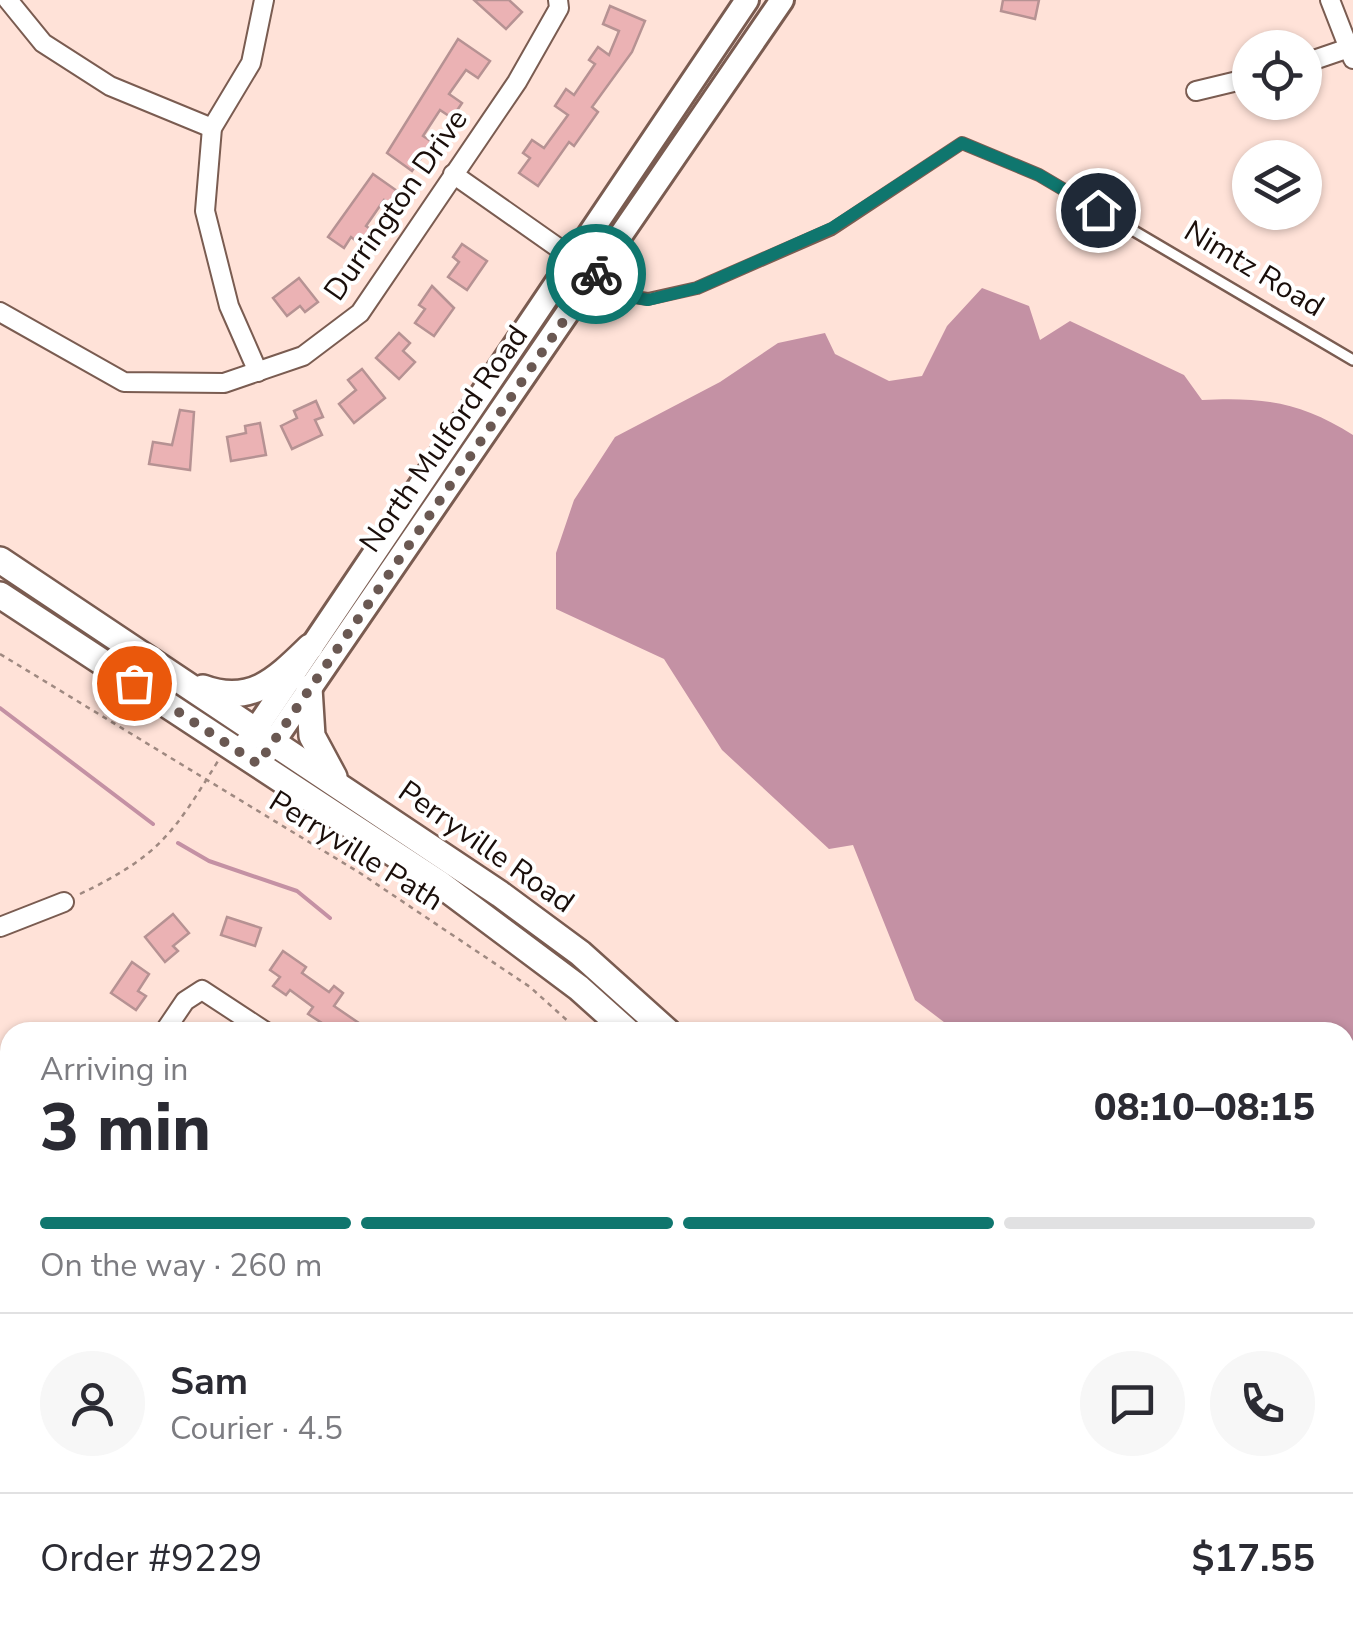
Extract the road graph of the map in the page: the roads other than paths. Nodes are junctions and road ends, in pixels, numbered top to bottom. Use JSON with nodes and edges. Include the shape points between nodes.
{"nodes":[{"id":1,"x":8,"y":0,"type":"edge"},
{"id":2,"x":264,"y":0,"type":"edge"},
{"id":3,"x":558,"y":0,"type":"edge"},
{"id":4,"x":747,"y":0,"type":"edge"},
{"id":5,"x":782,"y":0,"type":"edge"},
{"id":6,"x":1330,"y":0,"type":"edge"},
{"id":7,"x":1349,"y":54,"type":"edge"},
{"id":8,"x":1322,"y":60,"type":"edge"},
{"id":9,"x":1232,"y":83,"type":"edge"},
{"id":10,"x":1196,"y":92,"type":"dead end"},
{"id":11,"x":212,"y":128,"type":"junction"},
{"id":12,"x":453,"y":174,"type":"junction"},
{"id":13,"x":570,"y":257,"type":"junction"},
{"id":14,"x":594,"y":273,"type":"junction"},
{"id":15,"x":0,"y":312,"type":"edge"},
{"id":16,"x":1353,"y":360,"type":"edge"},
{"id":17,"x":258,"y":372,"type":"junction"},
{"id":18,"x":0,"y":560,"type":"edge"},
{"id":19,"x":0,"y":595,"type":"edge"},
{"id":20,"x":310,"y":647,"type":"junction"},
{"id":21,"x":184,"y":682,"type":"junction"},
{"id":22,"x":309,"y":688,"type":"junction"},
{"id":23,"x":264,"y":736,"type":"junction"},
{"id":24,"x":243,"y":754,"type":"junction"},
{"id":25,"x":343,"y":789,"type":"junction"},
{"id":26,"x":70,"y":899,"type":"road end"},
{"id":27,"x":0,"y":928,"type":"edge"},
{"id":28,"x":171,"y":1022,"type":"edge"},
{"id":29,"x":251,"y":1022,"type":"edge"},
{"id":30,"x":617,"y":1022,"type":"edge"},
{"id":31,"x":657,"y":1022,"type":"edge"}],
"edges":[{"from":1,"to":11,"type":"street","via":[[43,43],[110,86]]},
{"from":2,"to":11,"type":"street","via":[[251,64]]},
{"from":3,"to":12,"type":"street","name":"Durrington Drive","via":[[517,82]]},
{"from":4,"to":13,"type":"street","name":"North Mulford Road"},
{"from":5,"to":14,"type":"street","name":"North Mulford Road"},
{"from":6,"to":7,"type":"street"},
{"from":7,"to":8,"type":"street"},
{"from":9,"to":10,"type":"street"},
{"from":11,"to":17,"type":"street","via":[[205,212],[230,306]]},
{"from":12,"to":13,"type":"street"},
{"from":12,"to":17,"type":"street","name":"Durrington Drive","via":[[360,313],[303,356]]},
{"from":13,"to":14,"type":"street"},
{"from":13,"to":20,"type":"street","name":"North Mulford Road"},
{"from":14,"to":16,"type":"lane","name":"Nimtz Road","via":[[628,296],[648,300],[697,288],[832,228],[962,143],[1039,175]]},
{"from":14,"to":22,"type":"street","name":"North Mulford Road"},
{"from":15,"to":17,"type":"street","name":"Durrington Drive","via":[[124,382],[224,383]]},
{"from":18,"to":21,"type":"main road","name":"Perryville Road"},
{"from":19,"to":24,"type":"main road","name":"Perryville Road"},
{"from":20,"to":21,"type":"main road","via":[[256,692],[237,696]]},
{"from":20,"to":23,"type":"street","name":"North Mulford Road"},
{"from":21,"to":23,"type":"main road","name":"Perryville Road"},
{"from":22,"to":23,"type":"street","name":"North Mulford Road"},
{"from":22,"to":25,"type":"main road","via":[[312,736]]},
{"from":23,"to":24,"type":"street","name":"North Mulford Road"},
{"from":23,"to":25,"type":"main road","name":"Perryville Road"},
{"from":24,"to":30,"type":"main road","name":"Perryville Road","via":[[440,884]]},
{"from":25,"to":31,"type":"main road","name":"Perryville Road","via":[[580,953]]},
{"from":26,"to":27,"type":"street"},
{"from":28,"to":29,"type":"street","via":[[202,990]]}]}
